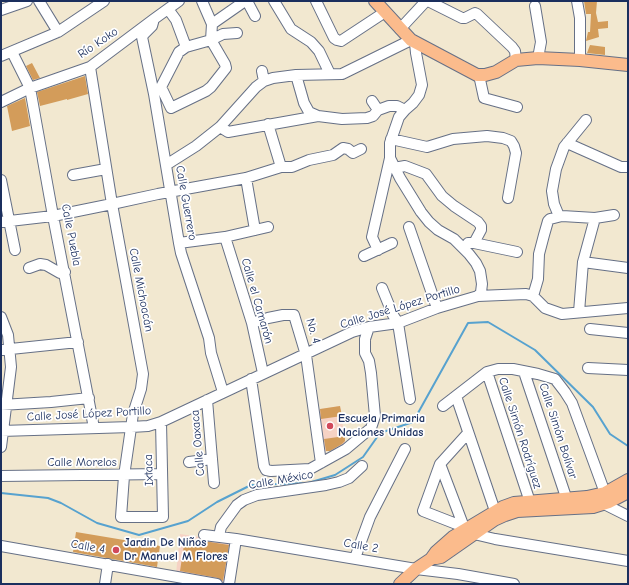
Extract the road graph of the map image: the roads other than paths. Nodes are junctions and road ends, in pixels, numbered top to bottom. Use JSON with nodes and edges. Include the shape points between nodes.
{"nodes":[{"id":1,"x":27,"y":1,"type":"edge"},
{"id":2,"x":39,"y":1,"type":"edge"},
{"id":3,"x":104,"y":1,"type":"edge"},
{"id":4,"x":179,"y":1,"type":"edge"},
{"id":5,"x":202,"y":1,"type":"edge"},
{"id":6,"x":246,"y":1,"type":"edge"},
{"id":7,"x":274,"y":1,"type":"edge"},
{"id":8,"x":316,"y":1,"type":"edge"},
{"id":9,"x":375,"y":1,"type":"edge"},
{"id":10,"x":427,"y":1,"type":"edge"},
{"id":11,"x":577,"y":1,"type":"edge"},
{"id":12,"x":535,"y":6,"type":"dead end"},
{"id":13,"x":168,"y":9,"type":"junction"},
{"id":14,"x":1,"y":10,"type":"edge"},
{"id":15,"x":385,"y":12,"type":"junction"},
{"id":16,"x":255,"y":16,"type":"dead end"},
{"id":17,"x":154,"y":18,"type":"junction"},
{"id":18,"x":212,"y":24,"type":"junction"},
{"id":19,"x":400,"y":29,"type":"junction"},
{"id":20,"x":58,"y":32,"type":"junction"},
{"id":21,"x":237,"y":33,"type":"dead end"},
{"id":22,"x":211,"y":40,"type":"junction"},
{"id":23,"x":413,"y":41,"type":"junction"},
{"id":24,"x":186,"y":47,"type":"junction"},
{"id":25,"x":12,"y":52,"type":"junction"},
{"id":26,"x":1,"y":56,"type":"edge"},
{"id":27,"x":538,"y":58,"type":"junction"},
{"id":28,"x":516,"y":60,"type":"junction"},
{"id":29,"x":580,"y":60,"type":"junction"},
{"id":30,"x":628,"y":65,"type":"edge"},
{"id":31,"x":90,"y":67,"type":"junction"},
{"id":32,"x":330,"y":74,"type":"junction"},
{"id":33,"x":296,"y":75,"type":"junction"},
{"id":34,"x":479,"y":75,"type":"junction"},
{"id":35,"x":30,"y":88,"type":"junction"},
{"id":36,"x":157,"y":91,"type":"junction"},
{"id":37,"x":372,"y":101,"type":"dead end"},
{"id":38,"x":1,"y":102,"type":"edge"},
{"id":39,"x":517,"y":107,"type":"dead end"},
{"id":40,"x":378,"y":110,"type":"junction"},
{"id":41,"x":405,"y":110,"type":"junction"},
{"id":42,"x":318,"y":116,"type":"junction"},
{"id":43,"x":586,"y":120,"type":"dead end"},
{"id":44,"x":268,"y":124,"type":"junction"},
{"id":45,"x":220,"y":127,"type":"junction"},
{"id":46,"x":391,"y":139,"type":"junction"},
{"id":47,"x":567,"y":144,"type":"junction"},
{"id":48,"x":361,"y":149,"type":"dead end"},
{"id":49,"x":390,"y":158,"type":"junction"},
{"id":50,"x":166,"y":165,"type":"junction"},
{"id":51,"x":282,"y":167,"type":"junction"},
{"id":52,"x":626,"y":167,"type":"edge"},
{"id":53,"x":394,"y":168,"type":"junction"},
{"id":54,"x":106,"y":169,"type":"junction"},
{"id":55,"x":73,"y":175,"type":"dead end"},
{"id":56,"x":246,"y":178,"type":"junction"},
{"id":57,"x":1,"y":180,"type":"edge"},
{"id":58,"x":171,"y":191,"type":"junction"},
{"id":59,"x":508,"y":198,"type":"dead end"},
{"id":60,"x":112,"y":204,"type":"junction"},
{"id":61,"x":614,"y":215,"type":"dead end"},
{"id":62,"x":53,"y":216,"type":"junction"},
{"id":63,"x":555,"y":218,"type":"junction"},
{"id":64,"x":595,"y":218,"type":"junction"},
{"id":65,"x":4,"y":221,"type":"edge"},
{"id":66,"x":268,"y":227,"type":"dead end"},
{"id":67,"x":409,"y":227,"type":"dead end"},
{"id":68,"x":255,"y":230,"type":"junction"},
{"id":69,"x":225,"y":237,"type":"junction"},
{"id":70,"x":179,"y":243,"type":"junction"},
{"id":71,"x":392,"y":243,"type":"dead end"},
{"id":72,"x":474,"y":243,"type":"junction"},
{"id":73,"x":460,"y":244,"type":"junction"},
{"id":74,"x":15,"y":250,"type":"dead end"},
{"id":75,"x":378,"y":250,"type":"junction"},
{"id":76,"x":517,"y":252,"type":"dead end"},
{"id":77,"x":364,"y":256,"type":"dead end"},
{"id":78,"x":583,"y":262,"type":"junction"},
{"id":79,"x":29,"y":268,"type":"dead end"},
{"id":80,"x":628,"y":268,"type":"edge"},
{"id":81,"x":65,"y":272,"type":"junction"},
{"id":82,"x":382,"y":288,"type":"dead end"},
{"id":83,"x":478,"y":296,"type":"junction"},
{"id":84,"x":533,"y":296,"type":"junction"},
{"id":85,"x":437,"y":308,"type":"junction"},
{"id":86,"x":628,"y":308,"type":"edge"},
{"id":87,"x":579,"y":312,"type":"junction"},
{"id":88,"x":1,"y":317,"type":"edge"},
{"id":89,"x":252,"y":323,"type":"junction"},
{"id":90,"x":398,"y":323,"type":"junction"},
{"id":91,"x":369,"y":327,"type":"junction"},
{"id":92,"x":590,"y":329,"type":"dead end"},
{"id":93,"x":628,"y":333,"type":"edge"},
{"id":94,"x":78,"y":342,"type":"junction"},
{"id":95,"x":5,"y":350,"type":"edge"},
{"id":96,"x":306,"y":355,"type":"junction"},
{"id":97,"x":588,"y":368,"type":"dead end"},
{"id":98,"x":628,"y":370,"type":"edge"},
{"id":99,"x":487,"y":372,"type":"junction"},
{"id":100,"x":524,"y":372,"type":"junction"},
{"id":101,"x":263,"y":373,"type":"junction"},
{"id":102,"x":251,"y":379,"type":"junction"},
{"id":103,"x":223,"y":392,"type":"junction"},
{"id":104,"x":456,"y":396,"type":"junction"},
{"id":105,"x":89,"y":398,"type":"junction"},
{"id":106,"x":207,"y":400,"type":"junction"},
{"id":107,"x":410,"y":400,"type":"dead end"},
{"id":108,"x":4,"y":404,"type":"edge"},
{"id":109,"x":443,"y":406,"type":"dead end"},
{"id":110,"x":161,"y":422,"type":"junction"},
{"id":111,"x":131,"y":427,"type":"junction"},
{"id":112,"x":94,"y":428,"type":"junction"},
{"id":113,"x":2,"y":431,"type":"edge"},
{"id":114,"x":468,"y":433,"type":"junction"},
{"id":115,"x":1,"y":447,"type":"edge"},
{"id":116,"x":405,"y":449,"type":"dead end"},
{"id":117,"x":212,"y":459,"type":"junction"},
{"id":118,"x":189,"y":462,"type":"dead end"},
{"id":119,"x":321,"y":463,"type":"junction"},
{"id":120,"x":440,"y":464,"type":"junction"},
{"id":121,"x":362,"y":466,"type":"dead end"},
{"id":122,"x":162,"y":474,"type":"junction"},
{"id":123,"x":1,"y":476,"type":"edge"},
{"id":124,"x":124,"y":476,"type":"junction"},
{"id":125,"x":628,"y":480,"type":"edge"},
{"id":126,"x":214,"y":483,"type":"dead end"},
{"id":127,"x":628,"y":492,"type":"edge"},
{"id":128,"x":605,"y":499,"type":"junction"},
{"id":129,"x":567,"y":500,"type":"junction"},
{"id":130,"x":530,"y":502,"type":"junction"},
{"id":131,"x":495,"y":511,"type":"junction"},
{"id":132,"x":628,"y":516,"type":"edge"},
{"id":133,"x":121,"y":517,"type":"joint"},
{"id":134,"x":468,"y":530,"type":"junction"},
{"id":135,"x":204,"y":535,"type":"dead end"},
{"id":136,"x":219,"y":536,"type":"junction"},
{"id":137,"x":236,"y":539,"type":"junction"},
{"id":138,"x":1,"y":546,"type":"edge"},
{"id":139,"x":355,"y":558,"type":"junction"},
{"id":140,"x":628,"y":561,"type":"edge"},
{"id":141,"x":108,"y":564,"type":"junction"},
{"id":142,"x":416,"y":569,"type":"junction"},
{"id":143,"x":458,"y":574,"type":"junction"},
{"id":144,"x":105,"y":584,"type":"edge"},
{"id":145,"x":217,"y":584,"type":"edge"},
{"id":146,"x":229,"y":584,"type":"edge"},
{"id":147,"x":400,"y":584,"type":"edge"},
{"id":148,"x":464,"y":584,"type":"edge"},
{"id":149,"x":514,"y":584,"type":"edge"}],
"edges":[{"from":1,"to":14,"type":"street"},
{"from":2,"to":20,"type":"street"},
{"from":3,"to":20,"type":"street"},
{"from":4,"to":13,"type":"street","name":"Río Koko"},
{"from":5,"to":18,"type":"street"},
{"from":6,"to":16,"type":"street"},
{"from":6,"to":18,"type":"street"},
{"from":7,"to":32,"type":"street","via":[[291,29],[311,42],[319,51]]},
{"from":8,"to":15,"type":"street","via":[[334,38],[341,41]]},
{"from":9,"to":15,"type":"main road"},
{"from":10,"to":19,"type":"street"},
{"from":10,"to":28,"type":"street","via":[[462,18],[477,14],[515,51]]},
{"from":11,"to":29,"type":"street","via":[[580,18]]},
{"from":12,"to":27,"type":"street","via":[[541,42]]},
{"from":13,"to":17,"type":"street","name":"Río Koko"},
{"from":13,"to":24,"type":"street","via":[[176,20]]},
{"from":15,"to":19,"type":"main road"},
{"from":17,"to":31,"type":"street","name":"Río Koko"},
{"from":17,"to":36,"type":"street","name":"Calle Guerrero","via":[[152,26],[142,37]]},
{"from":18,"to":22,"type":"street"},
{"from":19,"to":23,"type":"main road"},
{"from":20,"to":25,"type":"street"},
{"from":21,"to":22,"type":"street","via":[[223,34]]},
{"from":22,"to":24,"type":"street"},
{"from":22,"to":36,"type":"street","via":[[226,68],[211,87],[171,108]]},
{"from":23,"to":32,"type":"street","via":[[342,74]]},
{"from":23,"to":34,"type":"main road"},
{"from":23,"to":41,"type":"street","name":"Calle José López Portillo","via":[[422,85],[419,95]]},
{"from":24,"to":36,"type":"street","via":[[179,52]]},
{"from":25,"to":26,"type":"street"},
{"from":25,"to":35,"type":"street","name":"Calle Puebla"},
{"from":27,"to":28,"type":"main road"},
{"from":27,"to":29,"type":"main road"},
{"from":28,"to":34,"type":"main road","via":[[496,72]]},
{"from":29,"to":30,"type":"main road"},
{"from":31,"to":35,"type":"street","name":"Río Koko"},
{"from":31,"to":54,"type":"street","name":"Calle Michoacán"},
{"from":32,"to":33,"type":"street"},
{"from":33,"to":42,"type":"street","via":[[304,104],[309,112]]},
{"from":33,"to":45,"type":"street","via":[[273,78],[263,76]]},
{"from":34,"to":39,"type":"street","via":[[484,98]]},
{"from":35,"to":38,"type":"street","name":"Río Koko"},
{"from":35,"to":62,"type":"street","name":"Calle Puebla"},
{"from":36,"to":50,"type":"street","name":"Calle Guerrero"},
{"from":37,"to":40,"type":"street"},
{"from":40,"to":41,"type":"street","via":[[397,106]]},
{"from":40,"to":42,"type":"street","via":[[367,118],[342,119]]},
{"from":41,"to":46,"type":"street","name":"Calle José López Portillo"},
{"from":42,"to":44,"type":"street"},
{"from":43,"to":47,"type":"street"},
{"from":44,"to":45,"type":"street","via":[[228,132]]},
{"from":44,"to":51,"type":"street"},
{"from":45,"to":50,"type":"street"},
{"from":46,"to":49,"type":"street","name":"Calle José López Portillo"},
{"from":46,"to":59,"type":"street","via":[[427,147],[453,139],[487,136],[511,141],[516,153]]},
{"from":47,"to":52,"type":"street"},
{"from":47,"to":63,"type":"street","via":[[556,169],[552,191]]},
{"from":48,"to":51,"type":"street","via":[[353,153],[343,148],[333,155],[292,167]]},
{"from":49,"to":53,"type":"street","name":"Calle José López Portillo"},
{"from":49,"to":75,"type":"street","via":[[372,237]]},
{"from":50,"to":58,"type":"street","name":"Calle Guerrero"},
{"from":51,"to":56,"type":"street"},
{"from":53,"to":72,"type":"street","via":[[405,166],[426,174],[442,196],[478,222],[481,226]]},
{"from":53,"to":73,"type":"street","name":"Calle José López Portillo","via":[[429,222]]},
{"from":54,"to":55,"type":"street"},
{"from":54,"to":60,"type":"street","name":"Calle Michoacán"},
{"from":56,"to":58,"type":"street"},
{"from":56,"to":68,"type":"street"},
{"from":57,"to":65,"type":"street"},
{"from":58,"to":60,"type":"street"},
{"from":58,"to":70,"type":"street","name":"Calle Guerrero"},
{"from":60,"to":62,"type":"street"},
{"from":60,"to":111,"type":"street","name":"Calle Michoacán","via":[[143,374]]},
{"from":61,"to":64,"type":"street"},
{"from":62,"to":65,"type":"street"},
{"from":62,"to":81,"type":"street","name":"Calle Puebla"},
{"from":63,"to":64,"type":"street"},
{"from":63,"to":84,"type":"street","via":[[548,221],[542,241],[538,279]]},
{"from":64,"to":78,"type":"street"},
{"from":65,"to":74,"type":"street"},
{"from":66,"to":68,"type":"street"},
{"from":67,"to":85,"type":"street"},
{"from":68,"to":69,"type":"street"},
{"from":69,"to":70,"type":"street"},
{"from":69,"to":89,"type":"street","name":"Calle el Camarón"},
{"from":70,"to":103,"type":"street","name":"Calle Guerrero"},
{"from":71,"to":75,"type":"street"},
{"from":72,"to":73,"type":"street"},
{"from":72,"to":76,"type":"street"},
{"from":73,"to":83,"type":"street","name":"Calle José López Portillo","via":[[480,271],[482,284]]},
{"from":75,"to":77,"type":"street"},
{"from":78,"to":80,"type":"street"},
{"from":78,"to":87,"type":"street"},
{"from":79,"to":81,"type":"street","via":[[40,264],[60,273]]},
{"from":81,"to":94,"type":"street","name":"Calle Puebla"},
{"from":82,"to":90,"type":"street"},
{"from":83,"to":84,"type":"street"},
{"from":83,"to":85,"type":"street","name":"Calle José López Portillo"},
{"from":84,"to":87,"type":"street","via":[[545,308],[553,311],[562,314]]},
{"from":85,"to":90,"type":"street","name":"Calle José López Portillo"},
{"from":86,"to":87,"type":"street"},
{"from":88,"to":95,"type":"street","via":[[8,336]]},
{"from":89,"to":96,"type":"street","name":"No. 4","via":[[283,315],[294,315]]},
{"from":89,"to":101,"type":"street","name":"Calle el Camarón"},
{"from":90,"to":91,"type":"street","name":"Calle José López Portillo"},
{"from":90,"to":107,"type":"street"},
{"from":91,"to":96,"type":"street","name":"Calle José López Portillo","via":[[352,332]]},
{"from":91,"to":119,"type":"street","via":[[365,346],[371,372],[375,416],[372,428],[346,449]]},
{"from":92,"to":93,"type":"street"},
{"from":94,"to":95,"type":"street"},
{"from":94,"to":105,"type":"street","name":"Calle Puebla"},
{"from":95,"to":108,"type":"street","via":[[11,367]]},
{"from":96,"to":101,"type":"street","name":"Calle José López Portillo"},
{"from":96,"to":119,"type":"street","name":"No. 4"},
{"from":97,"to":98,"type":"street"},
{"from":99,"to":100,"type":"street","via":[[498,369]]},
{"from":99,"to":104,"type":"street"},
{"from":99,"to":130,"type":"street","name":"Calle Simón Rodríguez"},
{"from":100,"to":128,"type":"street","via":[[555,379],[565,392],[578,418]]},
{"from":100,"to":129,"type":"street","name":"Calle Simón Bolívar"},
{"from":101,"to":102,"type":"street","name":"Calle José López Portillo"},
{"from":102,"to":103,"type":"street","name":"Calle José López Portillo"},
{"from":102,"to":119,"type":"street","via":[[266,470],[310,469]]},
{"from":103,"to":106,"type":"street","name":"Calle José López Portillo"},
{"from":104,"to":109,"type":"street"},
{"from":104,"to":114,"type":"street"},
{"from":105,"to":108,"type":"street"},
{"from":105,"to":112,"type":"street","name":"Calle Puebla"},
{"from":106,"to":110,"type":"street","name":"Calle José López Portillo"},
{"from":106,"to":117,"type":"street","name":"Calle Oaxaca"},
{"from":108,"to":113,"type":"street"},
{"from":110,"to":111,"type":"street","name":"Calle José López Portillo"},
{"from":110,"to":122,"type":"street","name":"Ixtaca"},
{"from":111,"to":112,"type":"street","name":"Calle José López Portillo"},
{"from":111,"to":124,"type":"street","name":"Calle Michoacán"},
{"from":112,"to":113,"type":"street","name":"Calle José López Portillo"},
{"from":113,"to":115,"type":"street"},
{"from":114,"to":120,"type":"street"},
{"from":114,"to":131,"type":"street"},
{"from":116,"to":139,"type":"street","via":[[370,517]]},
{"from":117,"to":118,"type":"street"},
{"from":117,"to":126,"type":"street","name":"Calle Oaxaca"},
{"from":120,"to":134,"type":"street"},
{"from":120,"to":134,"type":"street","via":[[423,512]]},
{"from":121,"to":136,"type":"street","name":"Calle México","via":[[349,478],[339,482],[257,494],[244,500],[221,526]]},
{"from":122,"to":124,"type":"street","name":"Calle Morelos"},
{"from":122,"to":133,"type":"street","name":"Ixtaca","via":[[163,517]]},
{"from":123,"to":124,"type":"street","name":"Calle Morelos"},
{"from":124,"to":133,"type":"street","name":"Calle Michoacán"},
{"from":125,"to":128,"type":"main road"},
{"from":127,"to":128,"type":"main road"},
{"from":128,"to":129,"type":"main road","via":[[587,497]]},
{"from":128,"to":132,"type":"street"},
{"from":128,"to":134,"type":"main road","via":[[593,507],[517,511]]},
{"from":129,"to":130,"type":"main road"},
{"from":130,"to":131,"type":"main road","via":[[514,503]]},
{"from":131,"to":134,"type":"main road"},
{"from":134,"to":140,"type":"street","via":[[479,536]]},
{"from":134,"to":142,"type":"main road","via":[[453,537],[431,559]]},
{"from":135,"to":136,"type":"street","name":"Calle 2"},
{"from":136,"to":137,"type":"street","name":"Calle 2"},
{"from":137,"to":139,"type":"street","name":"Calle 2"},
{"from":137,"to":146,"type":"street"},
{"from":138,"to":141,"type":"street","name":"Calle 4"},
{"from":139,"to":142,"type":"street","name":"Calle 2"},
{"from":141,"to":144,"type":"street"},
{"from":141,"to":145,"type":"street","name":"Calle 4"},
{"from":142,"to":143,"type":"street","name":"Calle 2"},
{"from":142,"to":147,"type":"main road"},
{"from":143,"to":148,"type":"street"},
{"from":143,"to":149,"type":"street","name":"Calle 2"}]}
